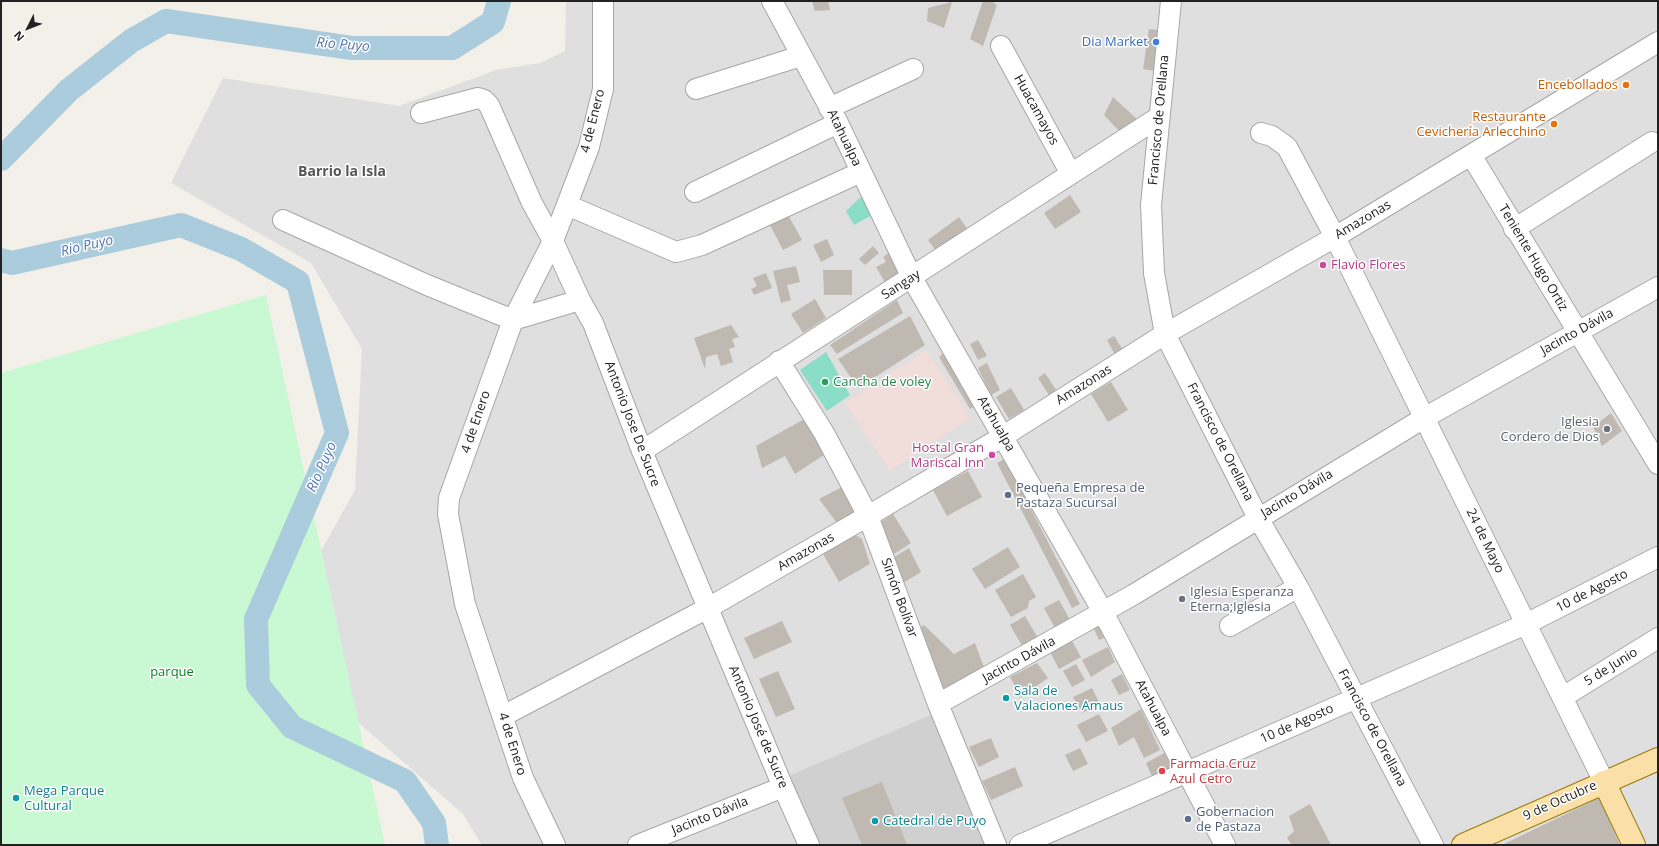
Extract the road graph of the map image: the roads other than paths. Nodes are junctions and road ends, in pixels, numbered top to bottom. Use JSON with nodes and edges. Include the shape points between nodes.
{"nodes":[{"id":1,"x":604,"y":1,"type":"edge"},
{"id":2,"x":772,"y":1,"type":"edge"},
{"id":3,"x":1170,"y":1,"type":"edge"},
{"id":4,"x":1658,"y":42,"type":"edge"},
{"id":5,"x":1001,"y":46,"type":"dead end"},
{"id":6,"x":801,"y":56,"type":"junction"},
{"id":7,"x":913,"y":69,"type":"dead end"},
{"id":8,"x":696,"y":89,"type":"dead end"},
{"id":9,"x":420,"y":113,"type":"dead end"},
{"id":10,"x":833,"y":115,"type":"junction"},
{"id":11,"x":1159,"y":118,"type":"junction"},
{"id":12,"x":1261,"y":133,"type":"dead end"},
{"id":13,"x":1652,"y":142,"type":"dead end"},
{"id":14,"x":1471,"y":155,"type":"junction"},
{"id":15,"x":861,"y":172,"type":"junction"},
{"id":16,"x":1071,"y":174,"type":"junction"},
{"id":17,"x":695,"y":192,"type":"dead end"},
{"id":18,"x":567,"y":205,"type":"junction"},
{"id":19,"x":283,"y":220,"type":"dead end"},
{"id":20,"x":1514,"y":229,"type":"junction"},
{"id":21,"x":1335,"y":237,"type":"junction"},
{"id":22,"x":553,"y":241,"type":"junction"},
{"id":23,"x":912,"y":278,"type":"junction"},
{"id":24,"x":1658,"y":287,"type":"edge"},
{"id":25,"x":580,"y":300,"type":"junction"},
{"id":26,"x":513,"y":320,"type":"junction"},
{"id":27,"x":1577,"y":332,"type":"junction"},
{"id":28,"x":1165,"y":334,"type":"junction"},
{"id":29,"x":779,"y":361,"type":"junction"},
{"id":30,"x":1424,"y":418,"type":"junction"},
{"id":31,"x":1002,"y":436,"type":"junction"},
{"id":32,"x":642,"y":451,"type":"junction"},
{"id":33,"x":1658,"y":464,"type":"edge"},
{"id":34,"x":868,"y":516,"type":"junction"},
{"id":35,"x":1258,"y":518,"type":"junction"},
{"id":36,"x":1658,"y":557,"type":"edge"},
{"id":37,"x":1298,"y":587,"type":"junction"},
{"id":38,"x":708,"y":608,"type":"junction"},
{"id":39,"x":1103,"y":612,"type":"junction"},
{"id":40,"x":1526,"y":624,"type":"junction"},
{"id":41,"x":1230,"y":626,"type":"dead end"},
{"id":42,"x":1658,"y":638,"type":"edge"},
{"id":43,"x":1563,"y":697,"type":"junction"},
{"id":44,"x":1356,"y":698,"type":"junction"},
{"id":45,"x":938,"y":704,"type":"junction"},
{"id":46,"x":503,"y":716,"type":"junction"},
{"id":47,"x":1658,"y":759,"type":"edge"},
{"id":48,"x":1186,"y":772,"type":"junction"},
{"id":49,"x":1604,"y":782,"type":"junction"},
{"id":50,"x":783,"y":787,"type":"junction"},
{"id":51,"x":555,"y":845,"type":"edge"},
{"id":52,"x":638,"y":845,"type":"edge"},
{"id":53,"x":809,"y":845,"type":"edge"},
{"id":54,"x":996,"y":845,"type":"edge"},
{"id":55,"x":1020,"y":845,"type":"edge"},
{"id":56,"x":1225,"y":845,"type":"edge"},
{"id":57,"x":1433,"y":845,"type":"edge"},
{"id":58,"x":1462,"y":845,"type":"edge"},
{"id":59,"x":1634,"y":845,"type":"edge"}],
"edges":[{"from":1,"to":18,"type":"street","name":"4 de Enero","via":[[603,89],[589,147]]},
{"from":2,"to":6,"type":"street","name":"Atahualpa"},
{"from":3,"to":11,"type":"street","name":"Francisco de Orellana"},
{"from":4,"to":14,"type":"street","name":"Amazonas"},
{"from":5,"to":16,"type":"street","name":"Huacamayos"},
{"from":6,"to":8,"type":"street"},
{"from":6,"to":10,"type":"street","name":"Atahualpa"},
{"from":7,"to":10,"type":"street"},
{"from":9,"to":22,"type":"street","name":"Antonio Jose De Sucre","via":[[478,98],[484,100],[489,105],[532,203]]},
{"from":10,"to":15,"type":"street","name":"Atahualpa"},
{"from":10,"to":17,"type":"street"},
{"from":11,"to":16,"type":"street","name":"Sangay"},
{"from":11,"to":28,"type":"street","name":"Francisco de Orellana","via":[[1152,212],[1154,273]]},
{"from":12,"to":21,"type":"street","name":"24 de Mayo","via":[[1272,136],[1287,147]]},
{"from":13,"to":20,"type":"street"},
{"from":14,"to":20,"type":"street","name":"Teniente Hugo Ortiz"},
{"from":14,"to":21,"type":"street","name":"Amazonas"},
{"from":15,"to":18,"type":"street","via":[[702,245],[676,252]]},
{"from":15,"to":23,"type":"street","name":"Atahualpa"},
{"from":16,"to":23,"type":"street","name":"Sangay"},
{"from":18,"to":22,"type":"street","name":"4 de Enero"},
{"from":19,"to":26,"type":"street","via":[[427,285]]},
{"from":20,"to":27,"type":"street","name":"Teniente Hugo Ortiz"},
{"from":21,"to":28,"type":"street","name":"Amazonas"},
{"from":21,"to":30,"type":"street","name":"24 de Mayo"},
{"from":22,"to":25,"type":"street","name":"Antonio Jose De Sucre"},
{"from":22,"to":26,"type":"street","name":"4 de Enero"},
{"from":23,"to":29,"type":"street","name":"Sangay"},
{"from":23,"to":31,"type":"street","name":"Atahualpa"},
{"from":24,"to":27,"type":"street","name":"Jacinto Dávila"},
{"from":25,"to":26,"type":"street"},
{"from":25,"to":32,"type":"street","name":"Antonio Jose De Sucre","via":[[593,323]]},
{"from":26,"to":46,"type":"street","name":"4 de Enero","via":[[466,428],[449,498],[448,514],[465,604]]},
{"from":27,"to":30,"type":"street","name":"Jacinto Dávila"},
{"from":27,"to":33,"type":"street","name":"Teniente Hugo Ortiz"},
{"from":28,"to":31,"type":"street","name":"Amazonas"},
{"from":28,"to":35,"type":"street","name":"Francisco de Orellana"},
{"from":29,"to":32,"type":"street","name":"Sangay"},
{"from":29,"to":34,"type":"street","name":"Simón Bolívar","via":[[824,433]]},
{"from":30,"to":35,"type":"street","name":"Jacinto Dávila"},
{"from":30,"to":40,"type":"street","name":"24 de Mayo"},
{"from":31,"to":34,"type":"street","name":"Amazonas"},
{"from":31,"to":39,"type":"street","name":"Atahualpa"},
{"from":32,"to":38,"type":"street","name":"Antonio Jose De Sucre"},
{"from":34,"to":38,"type":"street","name":"Amazonas"},
{"from":34,"to":45,"type":"street","name":"Simón Bolívar"},
{"from":35,"to":37,"type":"street","name":"Francisco de Orellana"},
{"from":35,"to":39,"type":"street","name":"Jacinto Dávila"},
{"from":36,"to":40,"type":"street","name":"10 de Agosto"},
{"from":37,"to":41,"type":"street"},
{"from":37,"to":44,"type":"street","name":"Francisco de Orellana"},
{"from":38,"to":46,"type":"street","name":"Amazonas"},
{"from":38,"to":50,"type":"street","name":"Antonio José de Sucre"},
{"from":39,"to":45,"type":"street","name":"Jacinto Dávila"},
{"from":39,"to":48,"type":"street","name":"Atahualpa"},
{"from":40,"to":43,"type":"street","name":"24 de Mayo"},
{"from":40,"to":44,"type":"street","name":"10 de Agosto"},
{"from":42,"to":43,"type":"street","name":"5 de Junio"},
{"from":43,"to":49,"type":"street","name":"24 de Mayo"},
{"from":44,"to":48,"type":"street","name":"10 de Agosto"},
{"from":44,"to":57,"type":"street","name":"Francisco de Orellana"},
{"from":45,"to":54,"type":"street","name":"Simón Bolívar"},
{"from":46,"to":51,"type":"street","name":"4 de Enero","via":[[523,778]]},
{"from":47,"to":49,"type":"main road","name":"9 de Octubre"},
{"from":48,"to":55,"type":"street","name":"10 de Agosto"},
{"from":48,"to":56,"type":"street","name":"Atahualpa"},
{"from":49,"to":58,"type":"main road","name":"9 de Octubre"},
{"from":49,"to":59,"type":"main road","name":"24 de Mayo"},
{"from":50,"to":52,"type":"street","name":"Jacinto Dávila"},
{"from":50,"to":53,"type":"street","name":"Antonio José de Sucre"}]}
